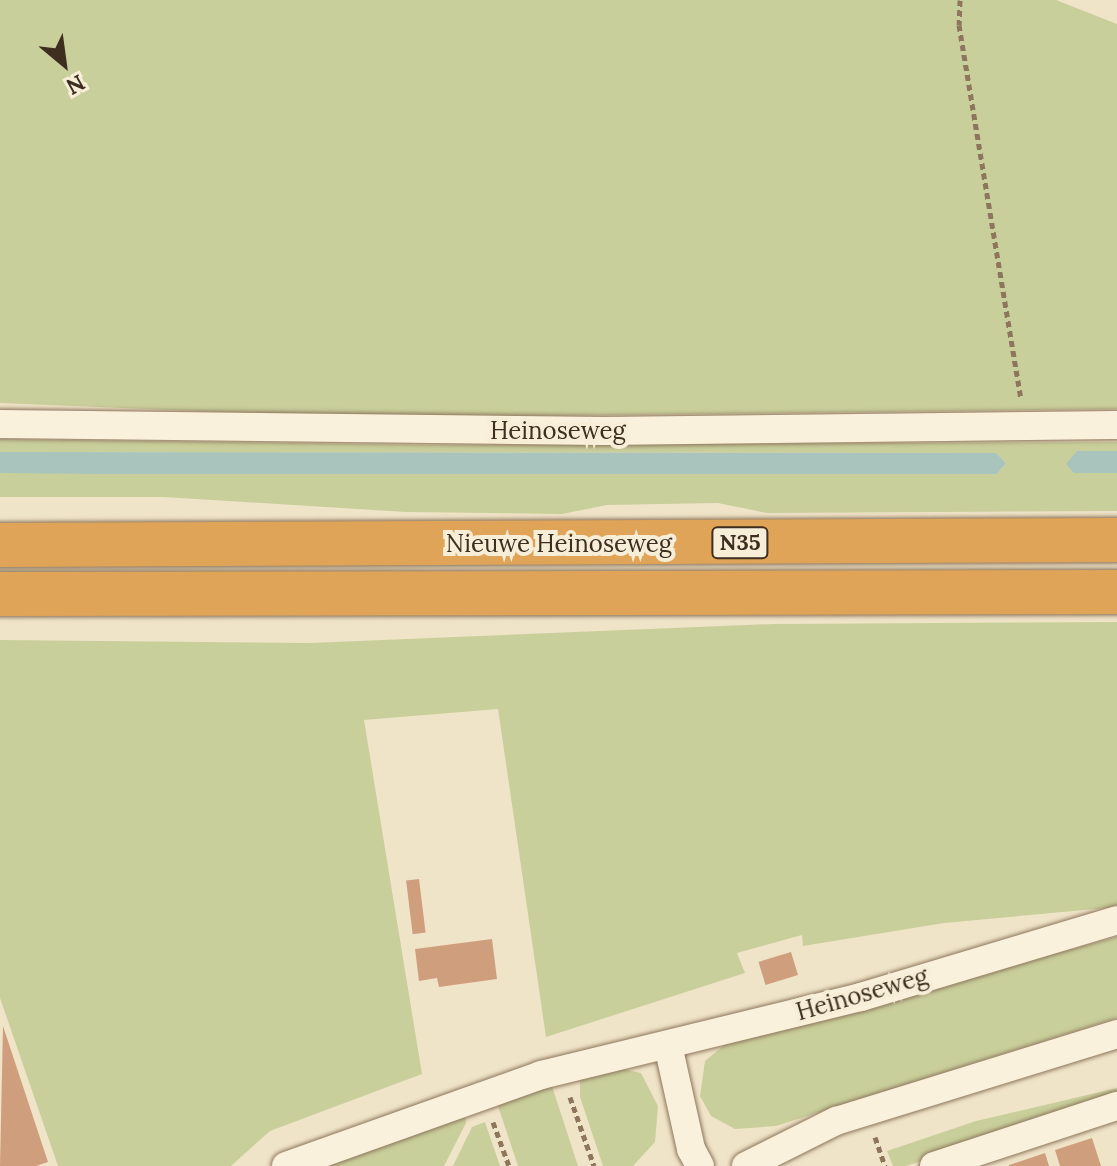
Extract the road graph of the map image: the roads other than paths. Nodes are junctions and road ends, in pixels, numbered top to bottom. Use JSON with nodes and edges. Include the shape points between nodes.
{"nodes":[{"id":1,"x":0,"y":424,"type":"edge"},
{"id":2,"x":1117,"y":425,"type":"edge"},
{"id":3,"x":1117,"y":540,"type":"edge"},
{"id":4,"x":0,"y":545,"type":"edge"},
{"id":5,"x":1117,"y":592,"type":"edge"},
{"id":6,"x":0,"y":594,"type":"edge"},
{"id":7,"x":1117,"y":920,"type":"edge"},
{"id":8,"x":1117,"y":1034,"type":"edge"},
{"id":9,"x":668,"y":1045,"type":"junction"},
{"id":10,"x":1117,"y":1106,"type":"edge"},
{"id":11,"x":286,"y":1166,"type":"edge"},
{"id":12,"x":700,"y":1166,"type":"edge"},
{"id":13,"x":746,"y":1166,"type":"edge"},
{"id":14,"x":934,"y":1166,"type":"edge"}],
"edges":[{"from":1,"to":2,"type":"street","name":"Heinoseweg","via":[[588,431]]},
{"from":3,"to":4,"type":"highway","name":"Nieuwe Heinoseweg","number":"N35"},
{"from":5,"to":6,"type":"highway","number":"N35"},
{"from":7,"to":9,"type":"street","name":"Heinoseweg","via":[[861,997]]},
{"from":8,"to":13,"type":"street","via":[[836,1121]]},
{"from":9,"to":11,"type":"street","name":"Heinoseweg","via":[[560,1069]]},
{"from":9,"to":12,"type":"street","via":[[691,1149]]},
{"from":10,"to":14,"type":"street"}]}
